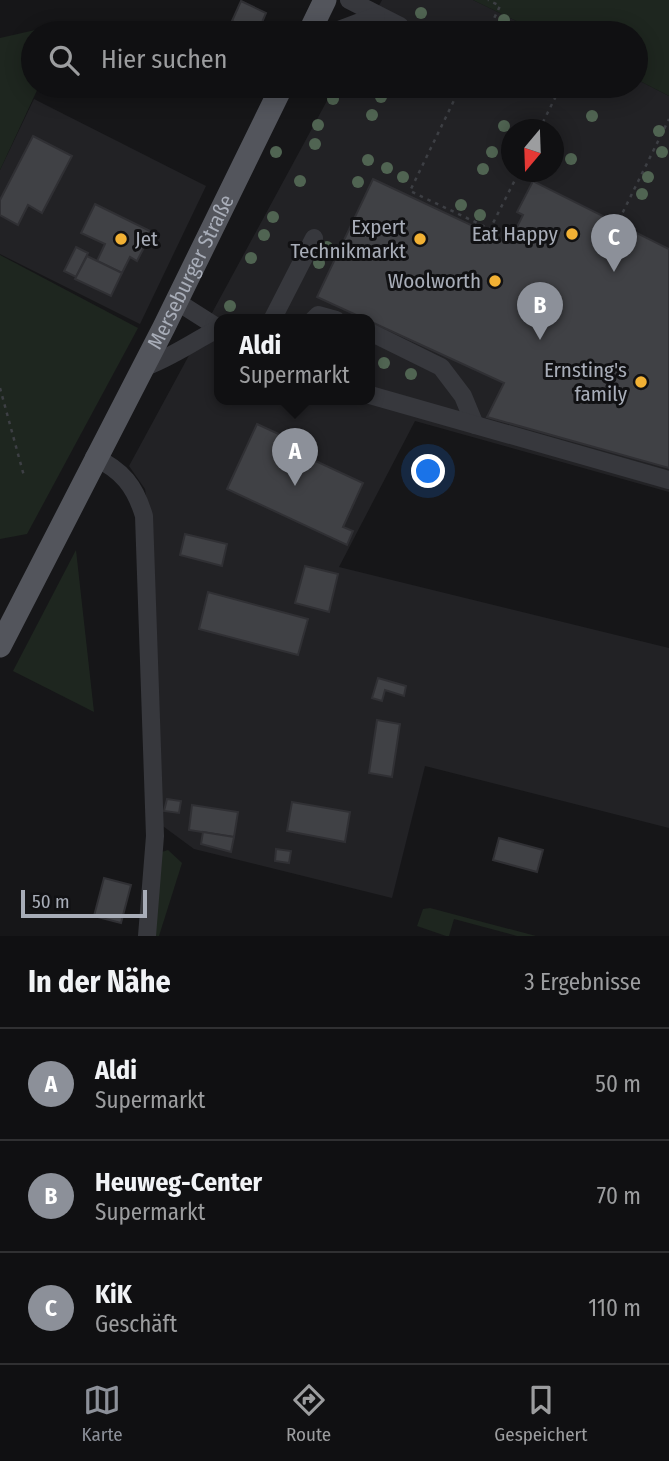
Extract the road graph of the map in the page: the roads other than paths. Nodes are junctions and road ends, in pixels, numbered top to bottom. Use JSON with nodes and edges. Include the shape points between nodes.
{"nodes":[{"id":1,"x":325,"y":0,"type":"edge"},
{"id":2,"x":349,"y":0,"type":"edge"},
{"id":3,"x":376,"y":16,"type":"junction"},
{"id":4,"x":315,"y":21,"type":"edge"},
{"id":5,"x":363,"y":21,"type":"edge"},
{"id":6,"x":388,"y":21,"type":"edge"},
{"id":7,"x":276,"y":98,"type":"edge"},
{"id":8,"x":314,"y":238,"type":"dead end"},
{"id":9,"x":176,"y":301,"type":"junction"},
{"id":10,"x":275,"y":314,"type":"edge"},
{"id":11,"x":214,"y":326,"type":"edge"},
{"id":12,"x":214,"y":331,"type":"edge"},
{"id":13,"x":375,"y":334,"type":"edge"},
{"id":14,"x":142,"y":368,"type":"junction"},
{"id":15,"x":375,"y":396,"type":"edge"},
{"id":16,"x":475,"y":425,"type":"junction"},
{"id":17,"x":94,"y":457,"type":"junction"},
{"id":18,"x":669,"y":480,"type":"edge"},
{"id":19,"x":0,"y":646,"type":"edge"},
{"id":20,"x":147,"y":936,"type":"edge"}],
"edges":[{"from":1,"to":4,"type":"main road"},
{"from":2,"to":3,"type":"street"},
{"from":3,"to":5,"type":"street"},
{"from":3,"to":6,"type":"street"},
{"from":7,"to":9,"type":"main road","name":"Merseburger Straße"},
{"from":8,"to":10,"type":"street"},
{"from":9,"to":11,"type":"street"},
{"from":9,"to":14,"type":"main road","name":"Merseburger Straße"},
{"from":12,"to":14,"type":"street"},
{"from":13,"to":16,"type":"street","via":[[441,367],[463,396]]},
{"from":14,"to":17,"type":"main road","name":"Merseburger Straße"},
{"from":15,"to":16,"type":"street"},
{"from":16,"to":18,"type":"street"},
{"from":17,"to":19,"type":"main road","name":"Merseburger Straße"},
{"from":17,"to":20,"type":"street","via":[[123,474],[133,486],[144,516],[155,836]]}]}
